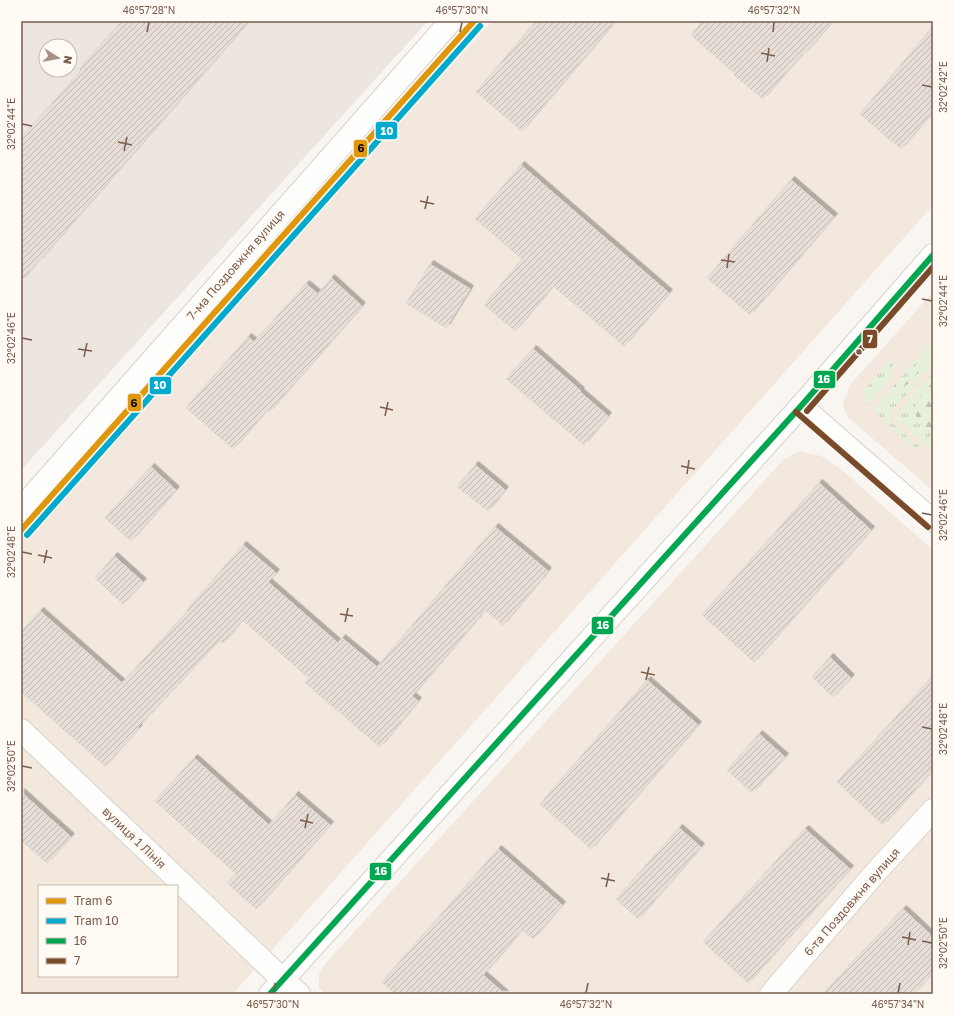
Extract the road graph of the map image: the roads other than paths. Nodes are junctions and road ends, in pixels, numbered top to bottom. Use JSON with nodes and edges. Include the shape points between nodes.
{"nodes":[{"id":1,"x":451,"y":21,"type":"edge"},
{"id":2,"x":933,"y":255,"type":"edge"},
{"id":3,"x":801,"y":406,"type":"junction"},
{"id":4,"x":21,"y":509,"type":"edge"},
{"id":5,"x":933,"y":521,"type":"edge"},
{"id":6,"x":21,"y":730,"type":"edge"},
{"id":7,"x":933,"y":810,"type":"edge"},
{"id":8,"x":175,"y":885,"type":"edge"},
{"id":9,"x":178,"y":888,"type":"edge"},
{"id":10,"x":276,"y":987,"type":"edge"},
{"id":11,"x":299,"y":994,"type":"edge"},
{"id":12,"x":772,"y":994,"type":"edge"}],
"edges":[{"from":1,"to":4,"type":"street","name":"7-ма Поздовжня вулиця"},
{"from":2,"to":3,"type":"street"},
{"from":3,"to":5,"type":"street"},
{"from":3,"to":10,"type":"street"},
{"from":6,"to":8,"type":"street","name":"вулиця 1 Лінія"},
{"from":7,"to":12,"type":"street","name":"6-та Поздовжня вулиця","via":[[876,872]]},
{"from":9,"to":10,"type":"street","name":"вулиця 1 Лінія"},
{"from":10,"to":11,"type":"street","name":"вулиця 1 Лінія"}]}
